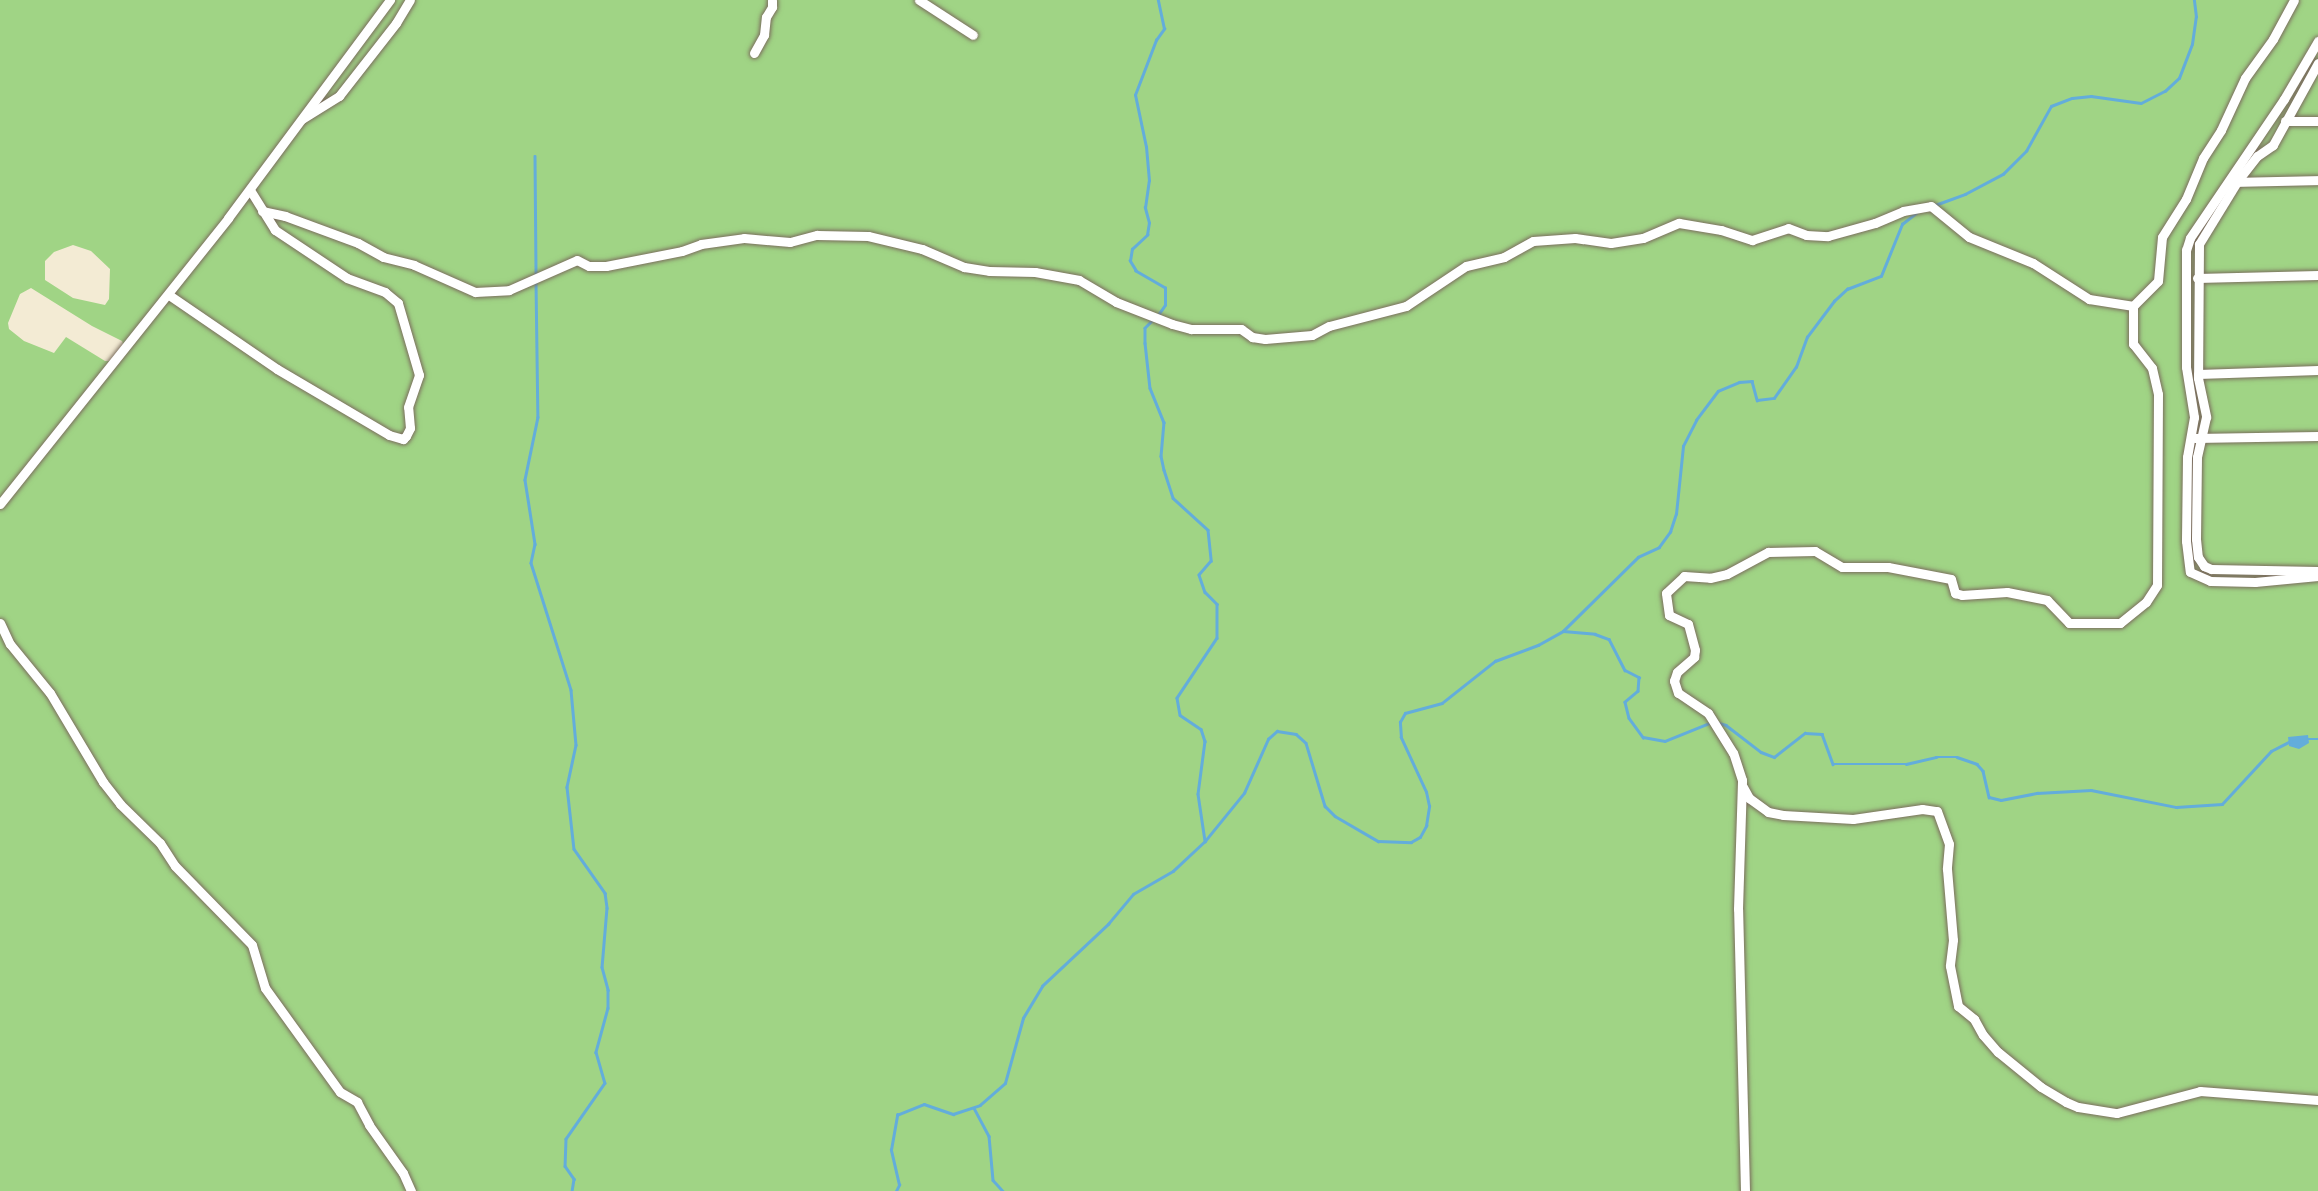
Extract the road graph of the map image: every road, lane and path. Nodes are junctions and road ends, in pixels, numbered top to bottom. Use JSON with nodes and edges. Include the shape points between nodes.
{"nodes":[{"id":1,"x":390,"y":0,"type":"edge"},
{"id":2,"x":410,"y":0,"type":"edge"},
{"id":3,"x":772,"y":0,"type":"edge"},
{"id":4,"x":919,"y":0,"type":"edge"},
{"id":5,"x":2294,"y":0,"type":"edge"},
{"id":6,"x":973,"y":35,"type":"dead end"},
{"id":7,"x":2318,"y":41,"type":"edge"},
{"id":8,"x":754,"y":53,"type":"dead end"},
{"id":9,"x":2304,"y":65,"type":"junction"},
{"id":10,"x":2316,"y":66,"type":"edge"},
{"id":11,"x":300,"y":120,"type":"junction"},
{"id":12,"x":2285,"y":121,"type":"junction"},
{"id":13,"x":2318,"y":121,"type":"edge"},
{"id":14,"x":2318,"y":180,"type":"edge"},
{"id":15,"x":2232,"y":181,"type":"junction"},
{"id":16,"x":250,"y":190,"type":"junction"},
{"id":17,"x":2220,"y":200,"type":"junction"},
{"id":18,"x":262,"y":211,"type":"junction"},
{"id":19,"x":2318,"y":275,"type":"edge"},
{"id":20,"x":2197,"y":278,"type":"junction"},
{"id":21,"x":169,"y":295,"type":"junction"},
{"id":22,"x":2133,"y":306,"type":"junction"},
{"id":23,"x":2318,"y":370,"type":"edge"},
{"id":24,"x":2198,"y":373,"type":"junction"},
{"id":25,"x":2318,"y":436,"type":"edge"},
{"id":26,"x":2195,"y":438,"type":"junction"},
{"id":27,"x":0,"y":504,"type":"edge"},
{"id":28,"x":2318,"y":571,"type":"edge"},
{"id":29,"x":2318,"y":576,"type":"edge"},
{"id":30,"x":0,"y":623,"type":"edge"},
{"id":31,"x":1742,"y":786,"type":"junction"},
{"id":32,"x":2318,"y":1100,"type":"edge"},
{"id":33,"x":411,"y":1191,"type":"edge"},
{"id":34,"x":1745,"y":1191,"type":"edge"}],
"edges":[{"from":1,"to":11,"type":"street"},
{"from":2,"to":11,"type":"street","via":[[339,96]]},
{"from":3,"to":8,"type":"street","via":[[764,35]]},
{"from":4,"to":6,"type":"street"},
{"from":5,"to":22,"type":"street","via":[[2245,78],[2186,199],[2162,237],[2158,281]]},
{"from":7,"to":9,"type":"street"},
{"from":9,"to":10,"type":"street"},
{"from":9,"to":15,"type":"street"},
{"from":10,"to":12,"type":"street"},
{"from":11,"to":16,"type":"street"},
{"from":12,"to":13,"type":"street"},
{"from":12,"to":15,"type":"street","via":[[2273,145]]},
{"from":14,"to":15,"type":"street"},
{"from":15,"to":17,"type":"street"},
{"from":16,"to":18,"type":"street"},
{"from":16,"to":21,"type":"street"},
{"from":17,"to":20,"type":"street","via":[[2199,244]]},
{"from":17,"to":26,"type":"street","via":[[2197,225],[2186,250],[2186,367]]},
{"from":18,"to":21,"type":"street","via":[[281,234],[347,278],[385,292],[398,303],[419,375],[408,407],[411,428],[403,439],[277,369]]},
{"from":18,"to":22,"type":"street","via":[[358,243],[475,292],[509,290],[577,260],[606,266],[744,238],[790,242],[817,234],[869,236],[922,249],[964,267],[1079,280],[1116,302],[1172,324],[1191,329],[1241,329],[1265,339],[1312,335],[1329,326],[1406,306],[1466,266],[1504,257],[1537,240],[1575,238],[1611,243],[1643,238],[1679,223],[1752,240],[1788,228],[1828,236],[1931,206],[1969,237],[2033,263],[2089,299]]},
{"from":19,"to":20,"type":"street"},
{"from":20,"to":24,"type":"street"},
{"from":21,"to":27,"type":"street"},
{"from":22,"to":31,"type":"street","via":[[2133,344],[2152,368],[2158,394],[2155,593],[2120,623],[2069,623],[2047,600],[2007,592],[1962,595],[1955,593],[1951,579],[1888,567],[1842,567],[1815,551],[1768,552],[1727,574],[1684,576],[1666,593],[1667,609],[1672,617],[1688,624],[1695,650],[1674,681],[1678,694],[1708,713],[1733,753]]},
{"from":23,"to":24,"type":"street"},
{"from":24,"to":26,"type":"street","via":[[2206,416]]},
{"from":25,"to":26,"type":"street"},
{"from":26,"to":28,"type":"street","via":[[2196,539],[2204,566],[2244,572]]},
{"from":26,"to":29,"type":"street","via":[[2187,457],[2186,541],[2194,576],[2255,582]]},
{"from":30,"to":33,"type":"street","via":[[120,804],[252,945],[265,988],[340,1092],[357,1102]]},
{"from":31,"to":32,"type":"street","via":[[1749,798],[1768,812],[1783,815],[1853,819],[1937,811],[1949,844],[1950,966],[1958,1006],[1974,1018],[1998,1052],[2066,1102],[2117,1113],[2200,1091]]},
{"from":31,"to":34,"type":"street","via":[[1738,909]]}]}
